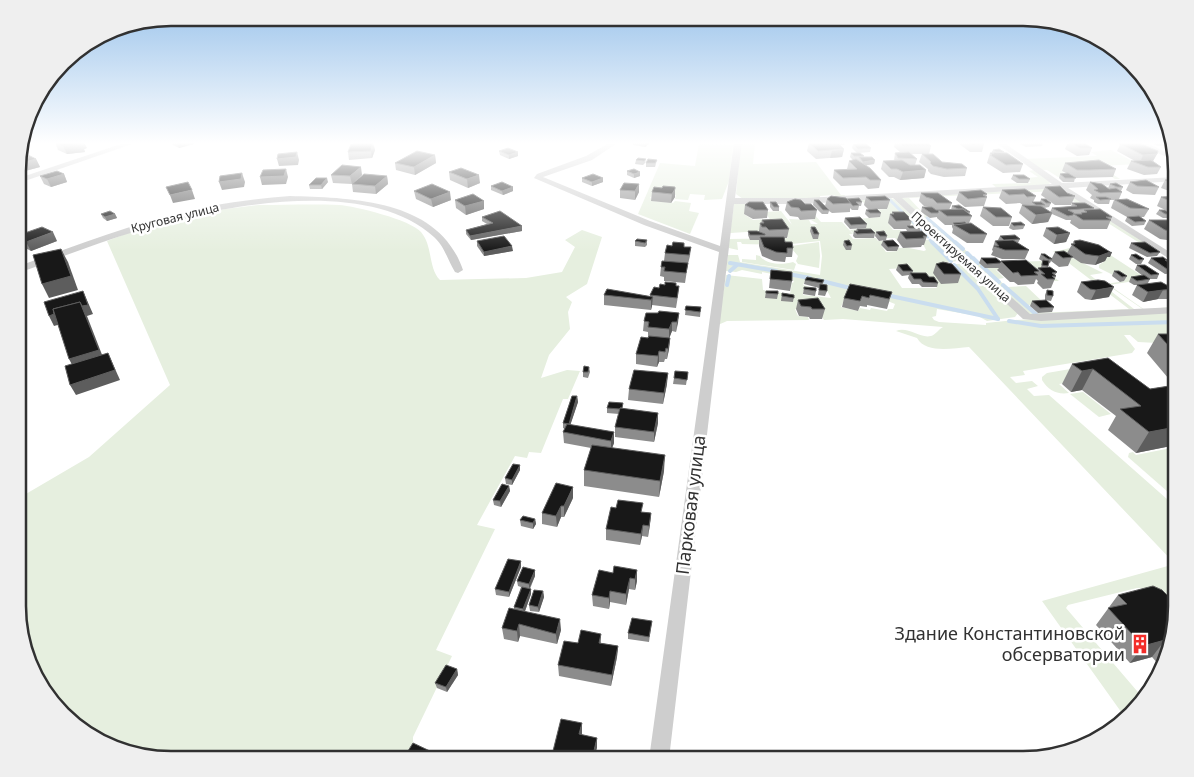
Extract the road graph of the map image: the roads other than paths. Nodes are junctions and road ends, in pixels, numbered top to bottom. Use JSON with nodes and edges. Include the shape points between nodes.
{"nodes":[{"id":1,"x":539,"y":178,"type":"edge"},
{"id":2,"x":733,"y":178,"type":"edge"},
{"id":3,"x":1049,"y":178,"type":"edge"},
{"id":4,"x":1167,"y":180,"type":"edge"},
{"id":5,"x":1060,"y":186,"type":"junction"},
{"id":6,"x":895,"y":196,"type":"junction"},
{"id":7,"x":730,"y":201,"type":"junction"},
{"id":8,"x":724,"y":251,"type":"junction"},
{"id":9,"x":1167,"y":254,"type":"edge"},
{"id":10,"x":26,"y":266,"type":"edge"},
{"id":11,"x":458,"y":270,"type":"dead end"},
{"id":12,"x":1167,"y":311,"type":"edge"},
{"id":13,"x":660,"y":750,"type":"edge"}],
"edges":[{"from":1,"to":8,"type":"street"},
{"from":2,"to":7,"type":"street","name":"Парковая улица"},
{"from":3,"to":5,"type":"street"},
{"from":4,"to":5,"type":"street"},
{"from":5,"to":6,"type":"street"},
{"from":5,"to":9,"type":"street"},
{"from":6,"to":7,"type":"street","via":[[785,202]]},
{"from":6,"to":12,"type":"street","name":"Проектируемая улица","via":[[1027,317]]},
{"from":7,"to":8,"type":"street","name":"Парковая улица"},
{"from":8,"to":13,"type":"street","name":"Парковая улица"},
{"from":10,"to":11,"type":"street","name":"Круговая улица","via":[[182,213],[253,201],[315,198],[382,206],[416,220],[450,247]]}]}
